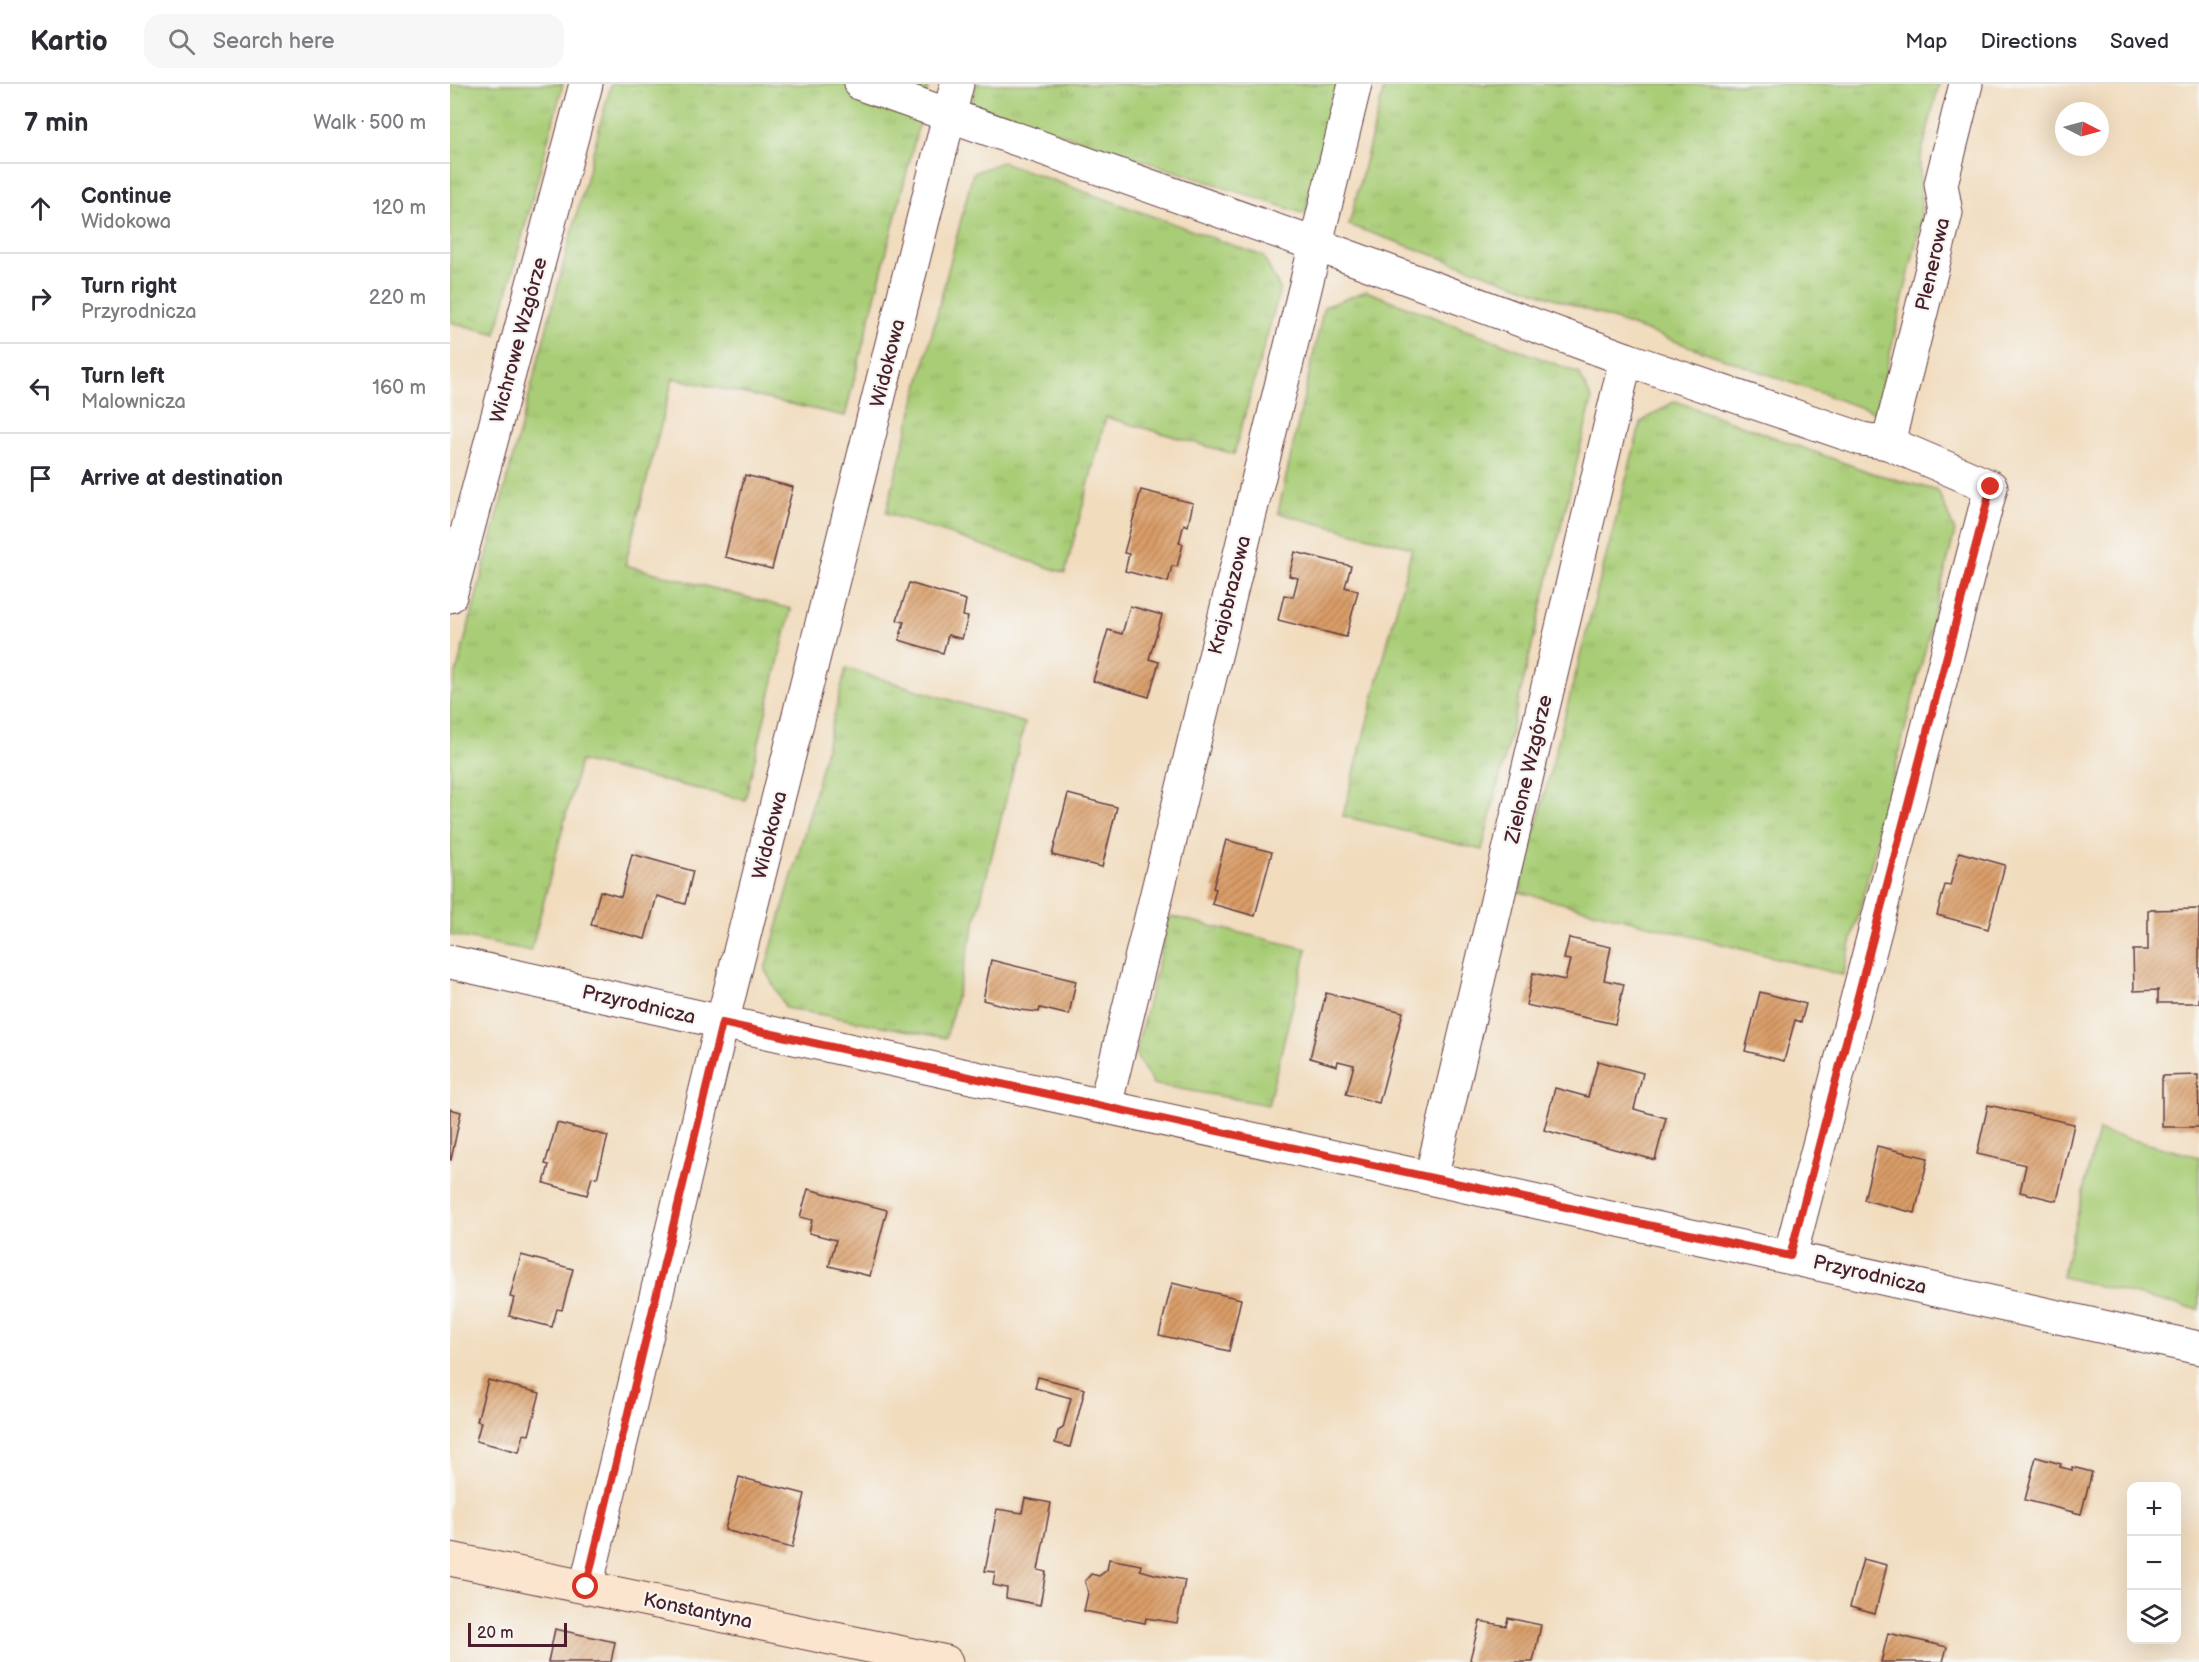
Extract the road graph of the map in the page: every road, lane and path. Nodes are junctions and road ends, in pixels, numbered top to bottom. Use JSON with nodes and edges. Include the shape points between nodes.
{"nodes":[{"id":1,"x":586,"y":84,"type":"edge"},
{"id":2,"x":861,"y":84,"type":"edge"},
{"id":3,"x":957,"y":84,"type":"edge"},
{"id":4,"x":1355,"y":84,"type":"edge"},
{"id":5,"x":1966,"y":84,"type":"edge"},
{"id":6,"x":949,"y":116,"type":"junction"},
{"id":7,"x":1314,"y":244,"type":"junction"},
{"id":8,"x":1626,"y":359,"type":"junction"},
{"id":9,"x":1888,"y":443,"type":"junction"},
{"id":10,"x":450,"y":596,"type":"edge"},
{"id":11,"x":450,"y":962,"type":"edge"},
{"id":12,"x":722,"y":1023,"type":"junction"},
{"id":13,"x":1105,"y":1106,"type":"junction"},
{"id":14,"x":1431,"y":1178,"type":"junction"},
{"id":15,"x":1790,"y":1256,"type":"junction"},
{"id":16,"x":2199,"y":1348,"type":"edge"},
{"id":17,"x":450,"y":1559,"type":"edge"},
{"id":18,"x":586,"y":1587,"type":"junction"},
{"id":19,"x":946,"y":1662,"type":"edge"}],
"edges":[{"from":1,"to":10,"type":"street","name":"Wichrowe Wzgórze"},
{"from":2,"to":6,"type":"street"},
{"from":3,"to":6,"type":"street","name":"Widokowa"},
{"from":4,"to":7,"type":"street","name":"Krajobrazowa"},
{"from":5,"to":9,"type":"street","name":"Plenerowa","via":[[1941,184],[1946,213]]},
{"from":6,"to":7,"type":"street"},
{"from":6,"to":12,"type":"street","name":"Widokowa"},
{"from":7,"to":8,"type":"street"},
{"from":7,"to":13,"type":"street","name":"Krajobrazowa"},
{"from":8,"to":9,"type":"street","via":[[1862,439]]},
{"from":8,"to":14,"type":"street","name":"Zielone Wzgórze"},
{"from":9,"to":15,"type":"street","via":[[1991,487]]},
{"from":11,"to":12,"type":"street","name":"Przyrodnicza"},
{"from":12,"to":13,"type":"street","name":"Przyrodnicza"},
{"from":12,"to":18,"type":"street","name":"Widokowa"},
{"from":13,"to":14,"type":"street","name":"Przyrodnicza"},
{"from":14,"to":15,"type":"street","name":"Przyrodnicza"},
{"from":15,"to":16,"type":"street","name":"Przyrodnicza"},
{"from":17,"to":18,"type":"street","name":"Konstantyna"},
{"from":18,"to":19,"type":"street","name":"Konstantyna"}]}
